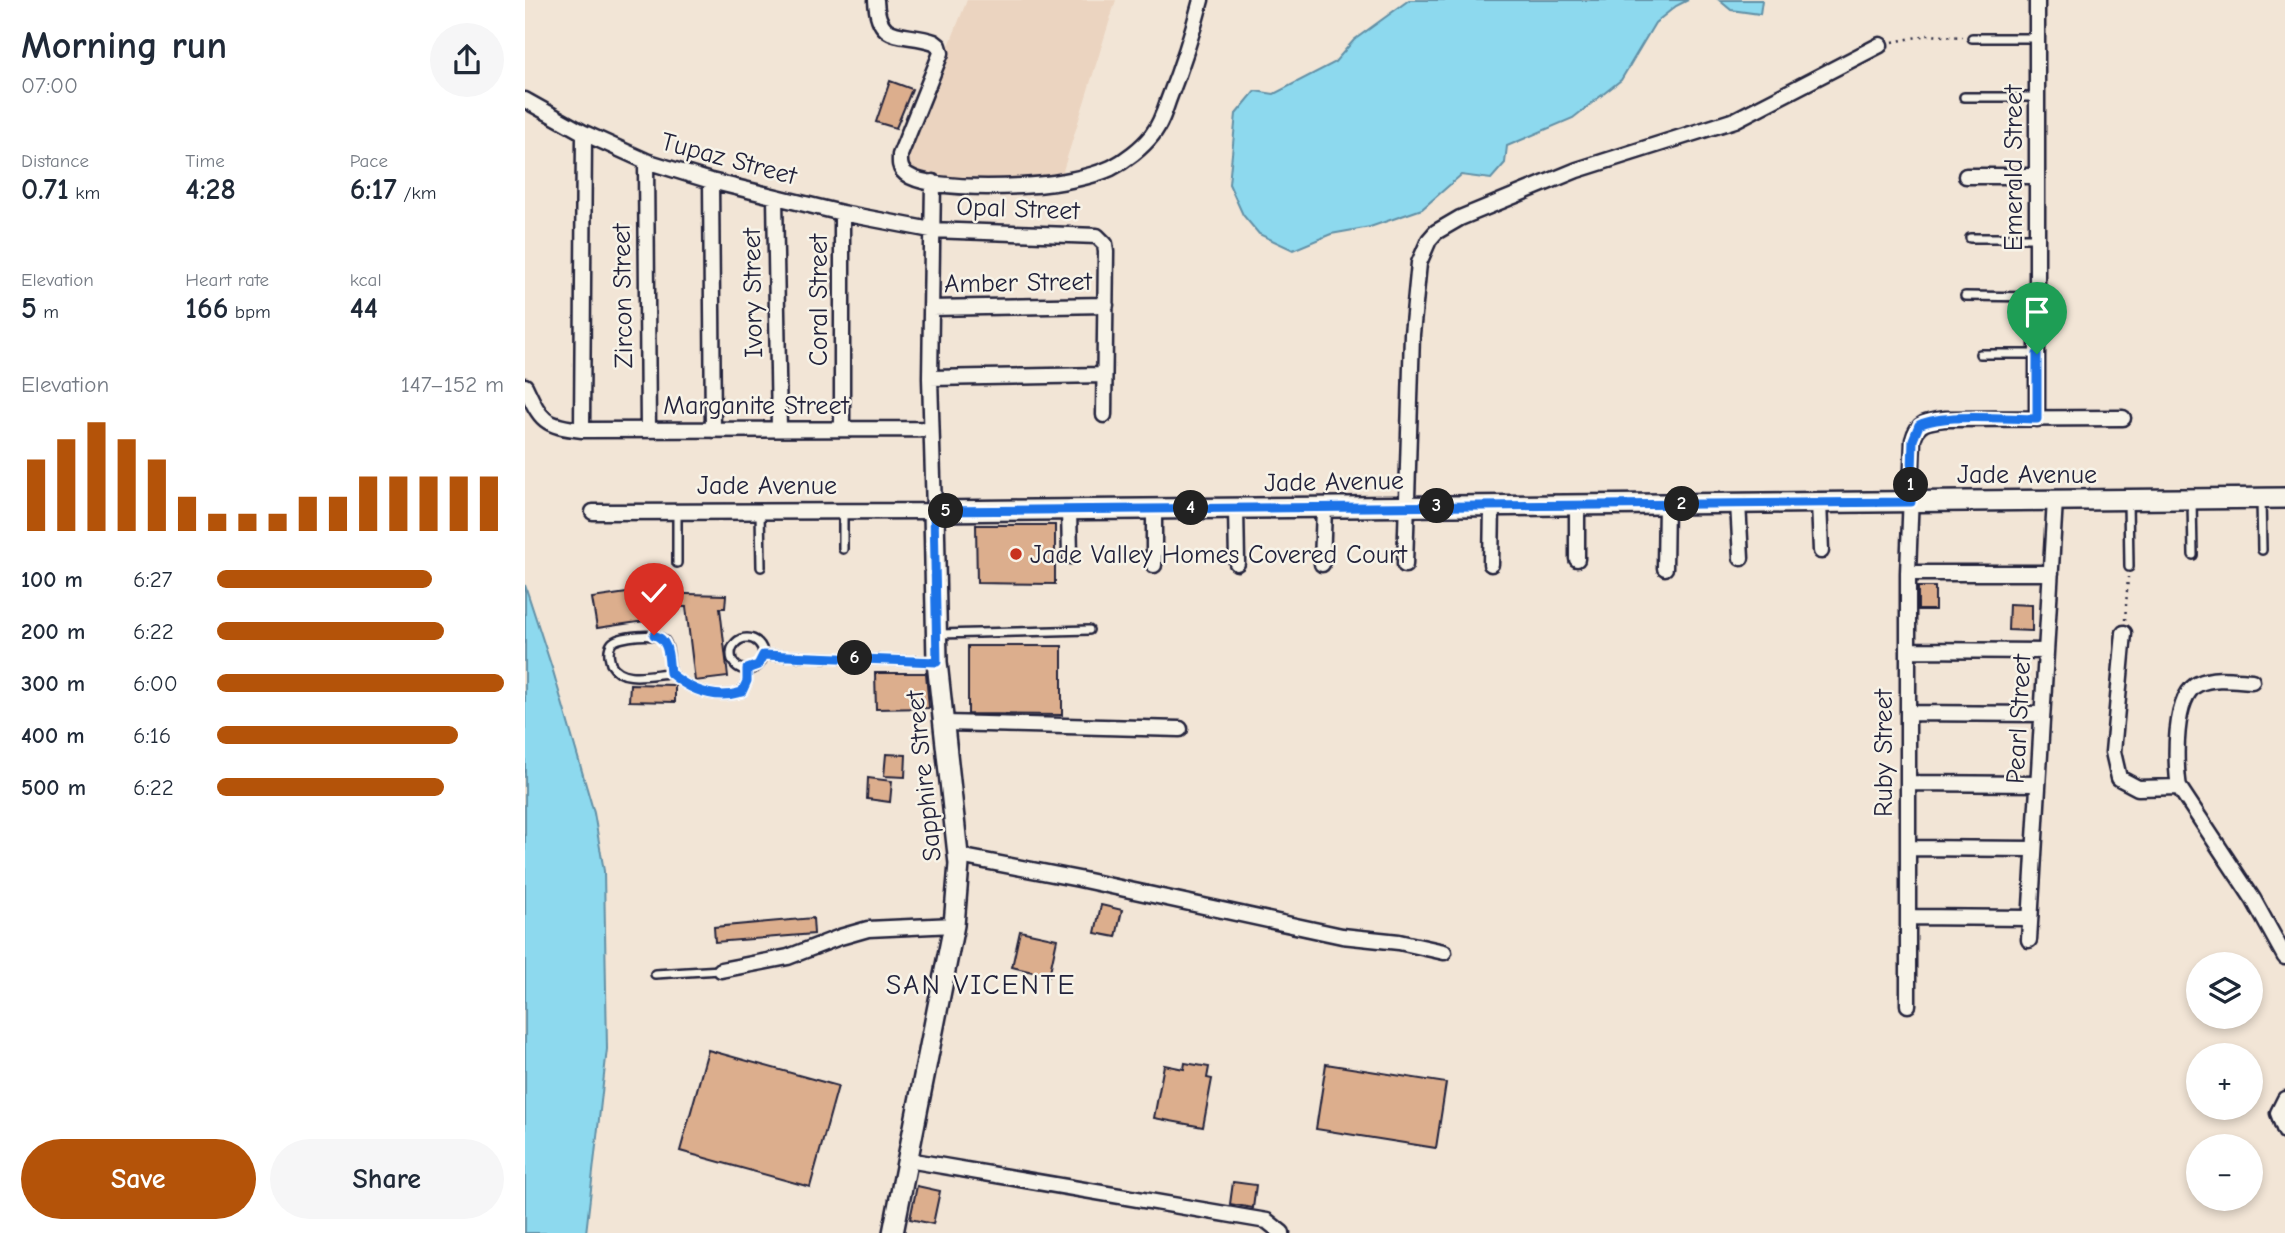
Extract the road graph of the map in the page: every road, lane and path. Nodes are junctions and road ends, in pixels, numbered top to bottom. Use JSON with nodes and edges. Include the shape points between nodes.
{"nodes":[{"id":1,"x":876,"y":0,"type":"edge"},
{"id":2,"x":1201,"y":0,"type":"edge"},
{"id":3,"x":2037,"y":0,"type":"edge"},
{"id":4,"x":1972,"y":38,"type":"joint"},
{"id":5,"x":2037,"y":38,"type":"junction"},
{"id":6,"x":1880,"y":45,"type":"joint"},
{"id":7,"x":1964,"y":97,"type":"dead end"},
{"id":8,"x":2037,"y":97,"type":"junction"},
{"id":9,"x":525,"y":100,"type":"edge"},
{"id":10,"x":585,"y":133,"type":"junction"},
{"id":11,"x":646,"y":161,"type":"junction"},
{"id":12,"x":1966,"y":176,"type":"dead end"},
{"id":13,"x":2037,"y":176,"type":"junction"},
{"id":14,"x":711,"y":181,"type":"junction"},
{"id":15,"x":933,"y":182,"type":"junction"},
{"id":16,"x":775,"y":197,"type":"junction"},
{"id":17,"x":842,"y":213,"type":"junction"},
{"id":18,"x":931,"y":230,"type":"junction"},
{"id":19,"x":1970,"y":238,"type":"dead end"},
{"id":20,"x":2037,"y":238,"type":"junction"},
{"id":21,"x":1965,"y":296,"type":"dead end"},
{"id":22,"x":2037,"y":297,"type":"junction"},
{"id":23,"x":1106,"y":305,"type":"junction"},
{"id":24,"x":930,"y":308,"type":"junction"},
{"id":25,"x":1980,"y":354,"type":"dead end"},
{"id":26,"x":2037,"y":354,"type":"junction"},
{"id":27,"x":1104,"y":375,"type":"junction"},
{"id":28,"x":930,"y":378,"type":"junction"},
{"id":29,"x":525,"y":386,"type":"edge"},
{"id":30,"x":1104,"y":415,"type":"dead end"},
{"id":31,"x":2123,"y":418,"type":"dead end"},
{"id":32,"x":2037,"y":419,"type":"junction"},
{"id":33,"x":779,"y":429,"type":"junction"},
{"id":34,"x":842,"y":429,"type":"junction"},
{"id":35,"x":930,"y":429,"type":"junction"},
{"id":36,"x":582,"y":430,"type":"junction"},
{"id":37,"x":648,"y":430,"type":"junction"},
{"id":38,"x":713,"y":430,"type":"junction"},
{"id":39,"x":2261,"y":498,"type":"junction"},
{"id":40,"x":2285,"y":498,"type":"edge"},
{"id":41,"x":2192,"y":499,"type":"junction"},
{"id":42,"x":2055,"y":500,"type":"junction"},
{"id":43,"x":2128,"y":500,"type":"junction"},
{"id":44,"x":1819,"y":502,"type":"junction"},
{"id":45,"x":1911,"y":502,"type":"junction"},
{"id":46,"x":1738,"y":503,"type":"junction"},
{"id":47,"x":1666,"y":504,"type":"junction"},
{"id":48,"x":1492,"y":505,"type":"junction"},
{"id":49,"x":1577,"y":505,"type":"junction"},
{"id":50,"x":1405,"y":506,"type":"junction"},
{"id":51,"x":1324,"y":507,"type":"junction"},
{"id":52,"x":1236,"y":508,"type":"junction"},
{"id":53,"x":1069,"y":509,"type":"junction"},
{"id":54,"x":1154,"y":509,"type":"junction"},
{"id":55,"x":760,"y":511,"type":"junction"},
{"id":56,"x":843,"y":511,"type":"junction"},
{"id":57,"x":934,"y":511,"type":"junction"},
{"id":58,"x":593,"y":512,"type":"dead end"},
{"id":59,"x":677,"y":512,"type":"junction"},
{"id":60,"x":843,"y":549,"type":"dead end"},
{"id":61,"x":2262,"y":550,"type":"dead end"},
{"id":62,"x":1821,"y":551,"type":"dead end"},
{"id":63,"x":2193,"y":555,"type":"dead end"},
{"id":64,"x":1070,"y":556,"type":"dead end"},
{"id":65,"x":1741,"y":558,"type":"dead end"},
{"id":66,"x":1577,"y":559,"type":"dead end"},
{"id":67,"x":677,"y":563,"type":"dead end"},
{"id":68,"x":1237,"y":563,"type":"dead end"},
{"id":69,"x":1322,"y":564,"type":"dead end"},
{"id":70,"x":1491,"y":564,"type":"dead end"},
{"id":71,"x":1154,"y":565,"type":"dead end"},
{"id":72,"x":1405,"y":565,"type":"dead end"},
{"id":73,"x":761,"y":567,"type":"dead end"},
{"id":74,"x":2129,"y":567,"type":"joint"},
{"id":75,"x":1665,"y":568,"type":"dead end"},
{"id":76,"x":1908,"y":573,"type":"junction"},
{"id":77,"x":2051,"y":573,"type":"junction"},
{"id":78,"x":1089,"y":630,"type":"dead end"},
{"id":79,"x":2124,"y":633,"type":"joint"},
{"id":80,"x":936,"y":634,"type":"junction"},
{"id":81,"x":1908,"y":650,"type":"junction"},
{"id":82,"x":2046,"y":651,"type":"junction"},
{"id":83,"x":763,"y":655,"type":"junction"},
{"id":84,"x":937,"y":662,"type":"junction"},
{"id":85,"x":747,"y":669,"type":"junction"},
{"id":86,"x":670,"y":673,"type":"junction"},
{"id":87,"x":2252,"y":681,"type":"dead end"},
{"id":88,"x":1908,"y":713,"type":"junction"},
{"id":89,"x":2042,"y":714,"type":"junction"},
{"id":90,"x":945,"y":723,"type":"junction"},
{"id":91,"x":1181,"y":729,"type":"dead end"},
{"id":92,"x":1908,"y":783,"type":"junction"},
{"id":93,"x":2038,"y":784,"type":"junction"},
{"id":94,"x":2179,"y":786,"type":"junction"},
{"id":95,"x":1908,"y":848,"type":"junction"},
{"id":96,"x":2034,"y":849,"type":"junction"},
{"id":97,"x":959,"y":856,"type":"junction"},
{"id":98,"x":1908,"y":917,"type":"junction"},
{"id":99,"x":2030,"y":918,"type":"junction"},
{"id":100,"x":954,"y":925,"type":"junction"},
{"id":101,"x":2029,"y":940,"type":"dead end"},
{"id":102,"x":1444,"y":952,"type":"dead end"},
{"id":103,"x":2285,"y":957,"type":"edge"},
{"id":104,"x":721,"y":970,"type":"joint"},
{"id":105,"x":655,"y":974,"type":"dead end"},
{"id":106,"x":1908,"y":1005,"type":"dead end"},
{"id":107,"x":2283,"y":1102,"type":"edge"},
{"id":108,"x":2285,"y":1131,"type":"edge"},
{"id":109,"x":908,"y":1160,"type":"junction"},
{"id":110,"x":893,"y":1233,"type":"edge"},
{"id":111,"x":1282,"y":1233,"type":"edge"}],
"edges":[{"from":1,"to":15,"type":"street","via":[[881,26],[889,33],[934,42],[941,52],[899,164],[910,177]]},
{"from":2,"to":15,"type":"street","via":[[1160,123],[1136,151],[1112,167],[1054,183],[967,187]]},
{"from":3,"to":5,"type":"street","name":"Emerald Street"},
{"from":4,"to":5,"type":"lane"},
{"from":4,"to":6,"type":"path","via":[[1927,35]]},
{"from":5,"to":8,"type":"street","name":"Emerald Street"},
{"from":6,"to":50,"type":"street","via":[[1735,120],[1577,170],[1436,232],[1419,263]]},
{"from":7,"to":8,"type":"lane"},
{"from":8,"to":13,"type":"street","name":"Emerald Street"},
{"from":9,"to":10,"type":"street","name":"Tupaz Street"},
{"from":10,"to":11,"type":"street","name":"Tupaz Street"},
{"from":10,"to":36,"type":"street"},
{"from":11,"to":14,"type":"street","name":"Tupaz Street"},
{"from":11,"to":37,"type":"street","name":"Zircon Street"},
{"from":12,"to":13,"type":"street"},
{"from":13,"to":20,"type":"street","name":"Emerald Street"},
{"from":14,"to":16,"type":"street","name":"Tupaz Street"},
{"from":14,"to":38,"type":"street"},
{"from":15,"to":18,"type":"street","name":"Sapphire Street"},
{"from":16,"to":17,"type":"street","name":"Tupaz Street"},
{"from":16,"to":33,"type":"street","name":"Ivory Street"},
{"from":17,"to":18,"type":"street","name":"Tupaz Street"},
{"from":17,"to":34,"type":"street","name":"Coral Street"},
{"from":18,"to":23,"type":"street","name":"Opal Street","via":[[1090,234],[1102,240],[1106,252]]},
{"from":18,"to":24,"type":"street","name":"Sapphire Street"},
{"from":19,"to":20,"type":"lane"},
{"from":20,"to":22,"type":"street","name":"Emerald Street"},
{"from":21,"to":22,"type":"lane"},
{"from":22,"to":26,"type":"street","name":"Emerald Street"},
{"from":23,"to":24,"type":"street","name":"Amber Street"},
{"from":23,"to":27,"type":"street"},
{"from":24,"to":28,"type":"street","name":"Sapphire Street"},
{"from":25,"to":26,"type":"lane"},
{"from":26,"to":32,"type":"street","name":"Emerald Street"},
{"from":27,"to":28,"type":"street"},
{"from":27,"to":30,"type":"street"},
{"from":28,"to":35,"type":"street","name":"Sapphire Street"},
{"from":29,"to":36,"type":"street","name":"Marganite Street","via":[[550,424]]},
{"from":31,"to":32,"type":"street"},
{"from":32,"to":45,"type":"street","name":"Ruby Street","via":[[1945,419],[1919,425],[1913,440]]},
{"from":33,"to":34,"type":"street","name":"Marganite Street"},
{"from":33,"to":38,"type":"street","name":"Marganite Street"},
{"from":34,"to":35,"type":"street","name":"Marganite Street"},
{"from":35,"to":57,"type":"street","name":"Sapphire Street"},
{"from":36,"to":37,"type":"street","name":"Marganite Street"},
{"from":37,"to":38,"type":"street","name":"Marganite Street"},
{"from":39,"to":40,"type":"street","name":"Jade Avenue"},
{"from":39,"to":41,"type":"street","name":"Jade Avenue"},
{"from":39,"to":61,"type":"lane"},
{"from":41,"to":43,"type":"street","name":"Jade Avenue"},
{"from":41,"to":63,"type":"lane"},
{"from":42,"to":43,"type":"street","name":"Jade Avenue"},
{"from":42,"to":45,"type":"street","name":"Jade Avenue"},
{"from":42,"to":77,"type":"street","name":"Pearl Street"},
{"from":43,"to":74,"type":"lane"},
{"from":44,"to":45,"type":"street","name":"Jade Avenue"},
{"from":44,"to":46,"type":"street","name":"Jade Avenue"},
{"from":44,"to":62,"type":"street"},
{"from":45,"to":76,"type":"street","name":"Ruby Street"},
{"from":46,"to":47,"type":"street","name":"Jade Avenue"},
{"from":46,"to":65,"type":"street"},
{"from":47,"to":49,"type":"street","name":"Jade Avenue"},
{"from":47,"to":75,"type":"street"},
{"from":48,"to":49,"type":"street","name":"Jade Avenue"},
{"from":48,"to":50,"type":"street","name":"Jade Avenue"},
{"from":48,"to":70,"type":"street"},
{"from":49,"to":66,"type":"street"},
{"from":50,"to":51,"type":"street","name":"Jade Avenue"},
{"from":50,"to":72,"type":"street"},
{"from":51,"to":52,"type":"street","name":"Jade Avenue"},
{"from":51,"to":69,"type":"street"},
{"from":52,"to":54,"type":"street","name":"Jade Avenue"},
{"from":52,"to":68,"type":"street"},
{"from":53,"to":54,"type":"street","name":"Jade Avenue"},
{"from":53,"to":57,"type":"street","name":"Jade Avenue"},
{"from":53,"to":64,"type":"street"},
{"from":54,"to":71,"type":"street"},
{"from":55,"to":56,"type":"street","name":"Jade Avenue"},
{"from":55,"to":59,"type":"street","name":"Jade Avenue"},
{"from":55,"to":73,"type":"lane"},
{"from":56,"to":57,"type":"street","name":"Jade Avenue"},
{"from":56,"to":60,"type":"lane"},
{"from":57,"to":80,"type":"street","name":"Sapphire Street"},
{"from":58,"to":59,"type":"street","name":"Jade Avenue"},
{"from":59,"to":67,"type":"lane"},
{"from":74,"to":79,"type":"path"},
{"from":76,"to":77,"type":"street"},
{"from":76,"to":81,"type":"street","name":"Ruby Street"},
{"from":77,"to":82,"type":"street","name":"Pearl Street"},
{"from":78,"to":80,"type":"lane"},
{"from":79,"to":94,"type":"street","via":[[2115,767],[2119,778],[2138,788]]},
{"from":80,"to":84,"type":"street","name":"Sapphire Street"},
{"from":81,"to":82,"type":"street"},
{"from":81,"to":88,"type":"street","name":"Ruby Street"},
{"from":82,"to":89,"type":"street","name":"Pearl Street"},
{"from":83,"to":84,"type":"lane"},
{"from":83,"to":85,"type":"lane","via":[[758,665]]},
{"from":83,"to":85,"type":"lane","via":[[759,644],[749,638],[733,644],[733,661]]},
{"from":84,"to":90,"type":"street","name":"Sapphire Street"},
{"from":85,"to":86,"type":"lane","via":[[746,687],[737,693],[701,692]]},
{"from":86,"to":86,"type":"lane","via":[[667,645],[661,637],[618,639],[610,647],[611,664],[620,674]]},
{"from":87,"to":94,"type":"street","via":[[2217,680],[2190,689],[2177,733]]},
{"from":88,"to":89,"type":"street"},
{"from":88,"to":92,"type":"street","name":"Ruby Street"},
{"from":89,"to":93,"type":"street","name":"Pearl Street"},
{"from":90,"to":91,"type":"street"},
{"from":90,"to":97,"type":"street","name":"Sapphire Street"},
{"from":92,"to":93,"type":"street"},
{"from":92,"to":95,"type":"street","name":"Ruby Street"},
{"from":93,"to":96,"type":"street","name":"Pearl Street"},
{"from":94,"to":103,"type":"street"},
{"from":95,"to":96,"type":"street"},
{"from":95,"to":98,"type":"street","name":"Ruby Street"},
{"from":96,"to":99,"type":"street","name":"Pearl Street"},
{"from":97,"to":100,"type":"street","name":"Sapphire Street"},
{"from":97,"to":102,"type":"street","via":[[1342,936]]},
{"from":98,"to":99,"type":"street"},
{"from":98,"to":106,"type":"street","name":"Ruby Street"},
{"from":99,"to":101,"type":"street","name":"Pearl Street"},
{"from":100,"to":104,"type":"street","via":[[868,929],[788,957]]},
{"from":100,"to":109,"type":"street","name":"Sapphire Street"},
{"from":104,"to":105,"type":"lane"},
{"from":107,"to":108,"type":"street","via":[[2278,1113]]},
{"from":109,"to":110,"type":"street","name":"Sapphire Street"},
{"from":109,"to":111,"type":"street","via":[[1267,1221]]}]}
